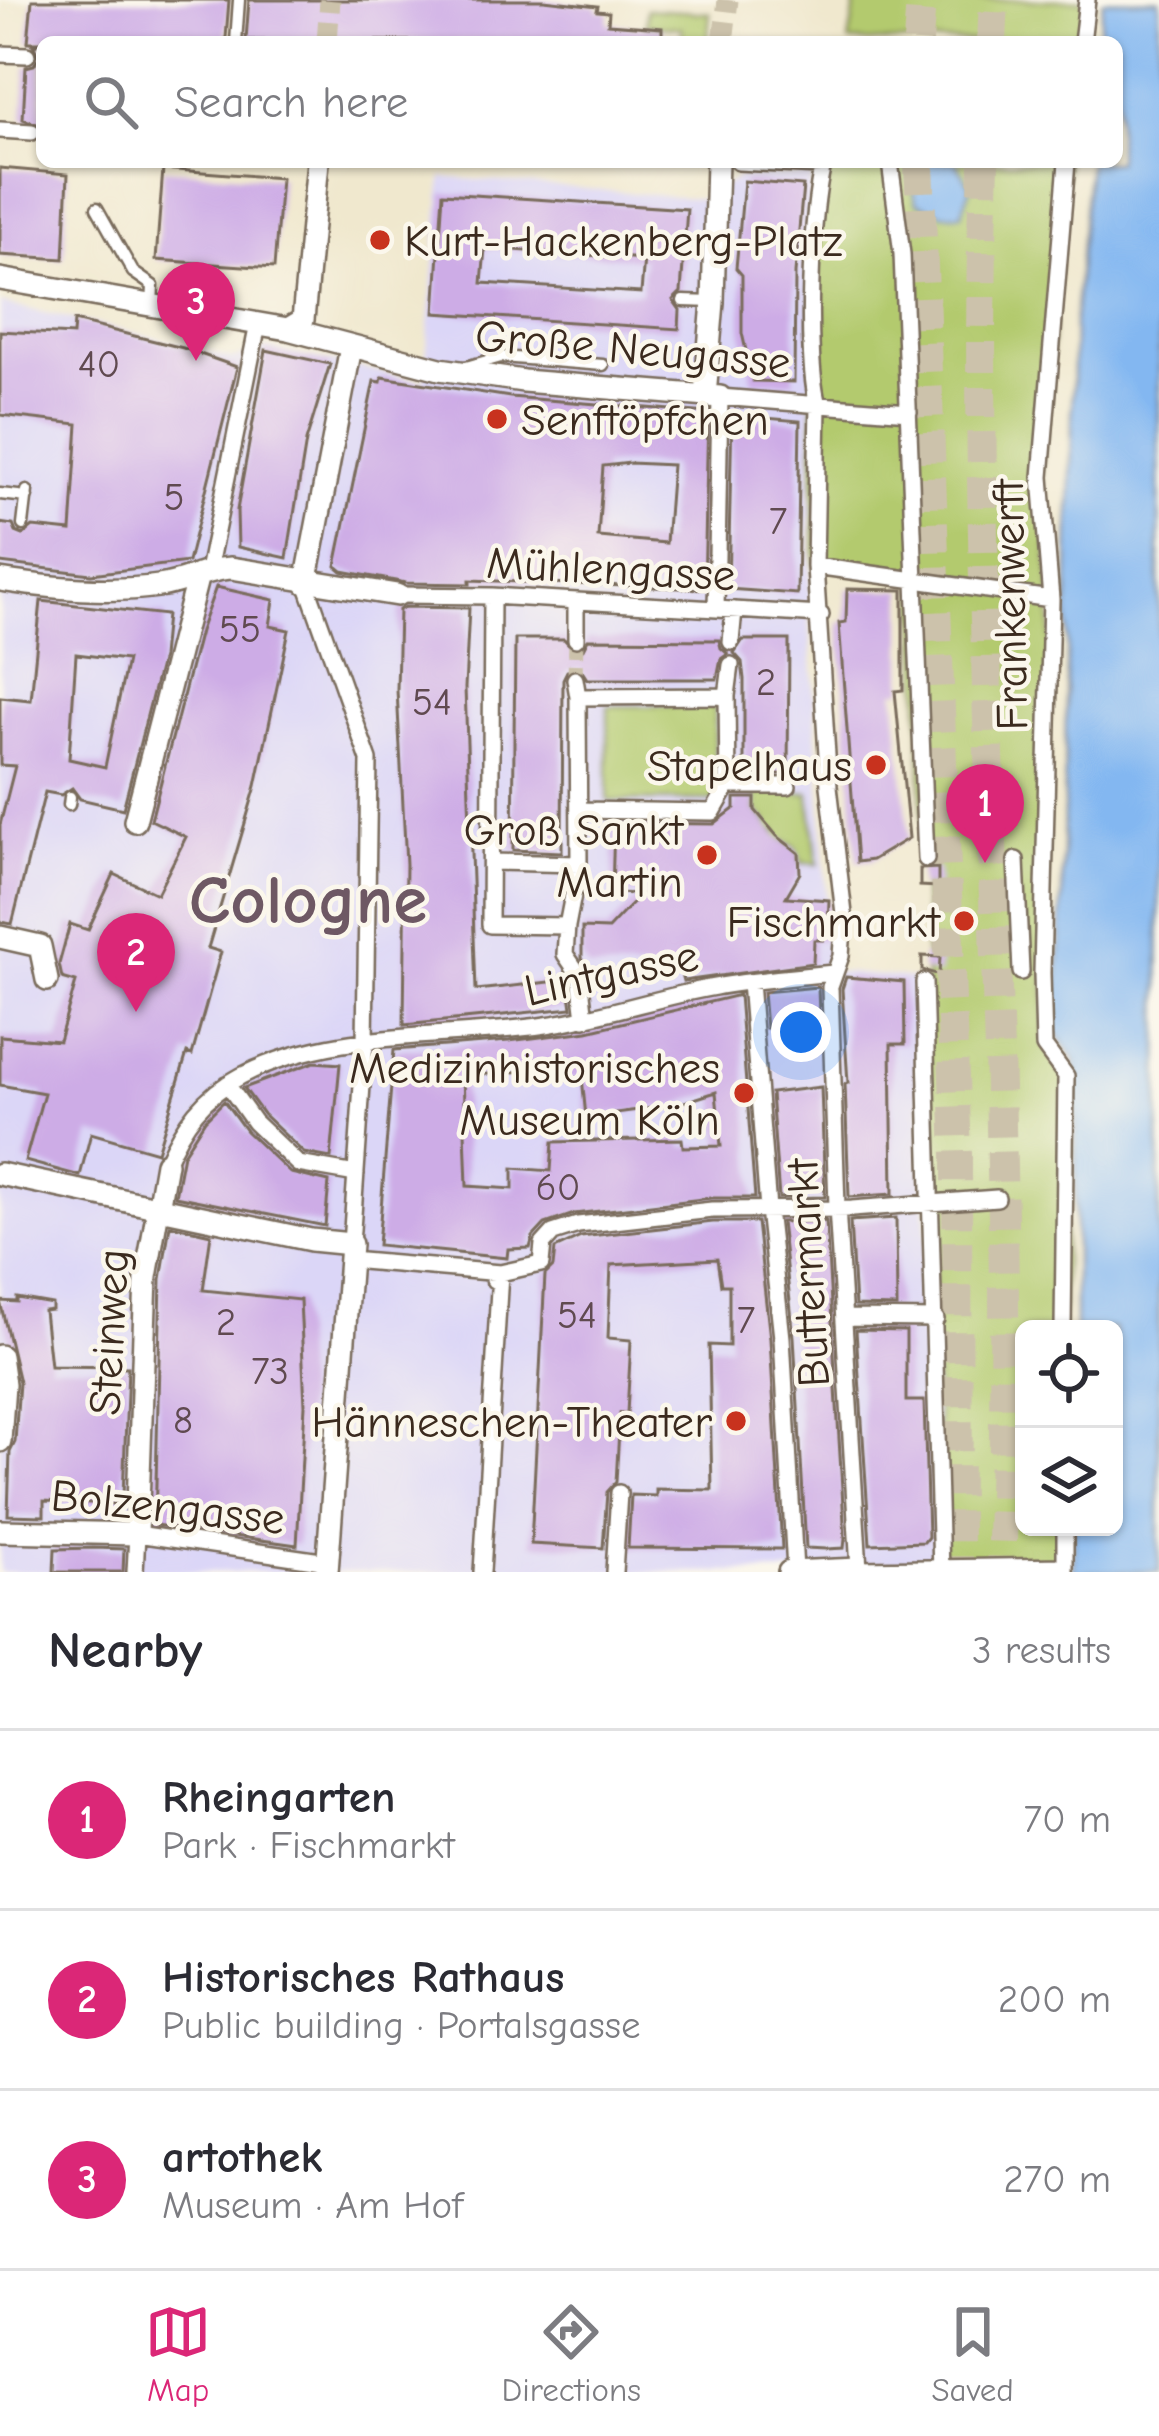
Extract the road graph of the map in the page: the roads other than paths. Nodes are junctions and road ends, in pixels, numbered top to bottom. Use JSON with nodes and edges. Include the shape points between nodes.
{"nodes":[{"id":1,"x":239,"y":0,"type":"edge"},
{"id":2,"x":1087,"y":0,"type":"edge"},
{"id":3,"x":236,"y":36,"type":"edge"},
{"id":4,"x":1083,"y":36,"type":"edge"},
{"id":5,"x":0,"y":54,"type":"edge"},
{"id":6,"x":27,"y":55,"type":"dead end"},
{"id":7,"x":0,"y":130,"type":"edge"},
{"id":8,"x":36,"y":132,"type":"edge"},
{"id":9,"x":317,"y":168,"type":"edge"},
{"id":10,"x":717,"y":168,"type":"edge"},
{"id":11,"x":822,"y":168,"type":"edge"},
{"id":12,"x":891,"y":168,"type":"edge"},
{"id":13,"x":1067,"y":168,"type":"edge"},
{"id":14,"x":97,"y":208,"type":"dead end"},
{"id":15,"x":0,"y":279,"type":"edge"},
{"id":16,"x":683,"y":301,"type":"dead end"},
{"id":17,"x":713,"y":302,"type":"junction"},
{"id":18,"x":152,"y":305,"type":"junction"},
{"id":19,"x":258,"y":324,"type":"junction"},
{"id":20,"x":288,"y":329,"type":"junction"},
{"id":21,"x":351,"y":347,"type":"junction"},
{"id":22,"x":603,"y":365,"type":"dead end"},
{"id":23,"x":451,"y":370,"type":"junction"},
{"id":24,"x":713,"y":397,"type":"junction"},
{"id":25,"x":818,"y":405,"type":"junction"},
{"id":26,"x":909,"y":412,"type":"junction"},
{"id":27,"x":0,"y":494,"type":"edge"},
{"id":28,"x":23,"y":525,"type":"dead end"},
{"id":29,"x":815,"y":566,"type":"junction"},
{"id":30,"x":203,"y":573,"type":"junction"},
{"id":31,"x":11,"y":576,"type":"edge"},
{"id":32,"x":916,"y":579,"type":"junction"},
{"id":33,"x":306,"y":583,"type":"junction"},
{"id":34,"x":397,"y":595,"type":"joint"},
{"id":35,"x":492,"y":596,"type":"junction"},
{"id":36,"x":1051,"y":599,"type":"junction"},
{"id":37,"x":576,"y":601,"type":"junction"},
{"id":38,"x":716,"y":609,"type":"junction"},
{"id":39,"x":734,"y":610,"type":"junction"},
{"id":40,"x":821,"y":615,"type":"junction"},
{"id":41,"x":576,"y":639,"type":"tunnel mouth"},
{"id":42,"x":731,"y":642,"type":"dead end"},
{"id":43,"x":731,"y":665,"type":"dead end"},
{"id":44,"x":575,"y":679,"type":"tunnel mouth"},
{"id":45,"x":727,"y":696,"type":"junction"},
{"id":46,"x":578,"y":698,"type":"junction"},
{"id":47,"x":731,"y":786,"type":"junction"},
{"id":48,"x":788,"y":787,"type":"dead end"},
{"id":49,"x":580,"y":810,"type":"junction"},
{"id":50,"x":135,"y":821,"type":"dead end"},
{"id":51,"x":492,"y":855,"type":"junction"},
{"id":52,"x":926,"y":859,"type":"dead end"},
{"id":53,"x":1016,"y":860,"type":"dead end"},
{"id":54,"x":579,"y":864,"type":"junction"},
{"id":55,"x":567,"y":926,"type":"junction"},
{"id":56,"x":0,"y":937,"type":"edge"},
{"id":57,"x":1022,"y":972,"type":"dead end"},
{"id":58,"x":832,"y":974,"type":"junction"},
{"id":59,"x":47,"y":980,"type":"dead end"},
{"id":60,"x":750,"y":982,"type":"junction"},
{"id":61,"x":923,"y":982,"type":"dead end"},
{"id":62,"x":585,"y":1019,"type":"junction"},
{"id":63,"x":365,"y":1042,"type":"junction"},
{"id":64,"x":227,"y":1084,"type":"junction"},
{"id":65,"x":166,"y":1163,"type":"joint"},
{"id":66,"x":356,"y":1174,"type":"junction"},
{"id":67,"x":2,"y":1183,"type":"edge"},
{"id":68,"x":997,"y":1198,"type":"dead end"},
{"id":69,"x":930,"y":1204,"type":"junction"},
{"id":70,"x":157,"y":1206,"type":"junction"},
{"id":71,"x":837,"y":1207,"type":"junction"},
{"id":72,"x":767,"y":1209,"type":"junction"},
{"id":73,"x":351,"y":1252,"type":"junction"},
{"id":74,"x":497,"y":1276,"type":"junction"},
{"id":75,"x":846,"y":1318,"type":"junction"},
{"id":76,"x":936,"y":1319,"type":"junction"},
{"id":77,"x":1063,"y":1320,"type":"edge"},
{"id":78,"x":0,"y":1356,"type":"edge"},
{"id":79,"x":0,"y":1441,"type":"edge"},
{"id":80,"x":619,"y":1493,"type":"dead end"},
{"id":81,"x":0,"y":1532,"type":"edge"},
{"id":82,"x":137,"y":1534,"type":"junction"},
{"id":83,"x":1065,"y":1536,"type":"edge"},
{"id":84,"x":327,"y":1567,"type":"edge"},
{"id":85,"x":941,"y":1569,"type":"edge"},
{"id":86,"x":1065,"y":1569,"type":"edge"},
{"id":87,"x":849,"y":1570,"type":"edge"},
{"id":88,"x":792,"y":1571,"type":"edge"},
{"id":89,"x":135,"y":1572,"type":"edge"},
{"id":90,"x":482,"y":1572,"type":"edge"},
{"id":91,"x":614,"y":1572,"type":"edge"}],
"edges":[{"from":1,"to":3,"type":"lane"},
{"from":2,"to":4,"type":"street"},
{"from":5,"to":6,"type":"street"},
{"from":7,"to":8,"type":"street"},
{"from":9,"to":20,"type":"street","via":[[303,320]]},
{"from":10,"to":17,"type":"street"},
{"from":11,"to":25,"type":"street","name":"Buttermarkt","via":[[812,277]]},
{"from":12,"to":26,"type":"street","name":"Frankenwerft"},
{"from":13,"to":36,"type":"street","name":"Frankenwerft","via":[[1041,477]]},
{"from":14,"to":18,"type":"lane","via":[[133,272],[153,286]]},
{"from":15,"to":18,"type":"street","name":"Große Neugasse"},
{"from":16,"to":17,"type":"lane"},
{"from":17,"to":24,"type":"street"},
{"from":18,"to":19,"type":"street","name":"Große Neugasse"},
{"from":19,"to":20,"type":"street","name":"Große Neugasse"},
{"from":19,"to":30,"type":"street"},
{"from":20,"to":21,"type":"street","name":"Große Neugasse"},
{"from":21,"to":23,"type":"street","name":"Große Neugasse"},
{"from":21,"to":33,"type":"street"},
{"from":22,"to":23,"type":"lane","via":[[501,357]]},
{"from":23,"to":24,"type":"street","name":"Große Neugasse"},
{"from":24,"to":25,"type":"street","name":"Große Neugasse"},
{"from":24,"to":38,"type":"street"},
{"from":25,"to":26,"type":"street","name":"Große Neugasse"},
{"from":25,"to":29,"type":"street","name":"Buttermarkt"},
{"from":26,"to":32,"type":"street","name":"Frankenwerft"},
{"from":27,"to":28,"type":"lane","via":[[27,494]]},
{"from":29,"to":32,"type":"street"},
{"from":29,"to":40,"type":"street","name":"Buttermarkt"},
{"from":30,"to":31,"type":"street","via":[[130,588]]},
{"from":30,"to":33,"type":"street","via":[[231,568]]},
{"from":30,"to":50,"type":"street"},
{"from":32,"to":36,"type":"street"},
{"from":32,"to":52,"type":"street","name":"Frankenwerft"},
{"from":33,"to":34,"type":"street"},
{"from":33,"to":63,"type":"street","via":[[369,760]]},
{"from":34,"to":35,"type":"street","name":"Mühlengasse"},
{"from":35,"to":37,"type":"street","name":"Mühlengasse"},
{"from":35,"to":51,"type":"street"},
{"from":36,"to":77,"type":"street","name":"Frankenwerft","via":[[1042,973],[1044,1046],[1066,1076]]},
{"from":37,"to":38,"type":"street","name":"Mühlengasse"},
{"from":37,"to":41,"type":"street"},
{"from":38,"to":39,"type":"street","name":"Mühlengasse"},
{"from":39,"to":40,"type":"street","name":"Mühlengasse"},
{"from":39,"to":42,"type":"street"},
{"from":40,"to":58,"type":"street","name":"Buttermarkt","via":[[820,786],[844,914]]},
{"from":43,"to":45,"type":"street"},
{"from":44,"to":46,"type":"street"},
{"from":45,"to":46,"type":"street"},
{"from":45,"to":47,"type":"street"},
{"from":46,"to":49,"type":"street"},
{"from":47,"to":48,"type":"street"},
{"from":47,"to":49,"type":"street","via":[[713,812]]},
{"from":49,"to":54,"type":"street"},
{"from":51,"to":54,"type":"street"},
{"from":51,"to":55,"type":"street","via":[[490,925]]},
{"from":53,"to":57,"type":"street"},
{"from":54,"to":55,"type":"street"},
{"from":55,"to":62,"type":"street","via":[[565,954],[580,976]]},
{"from":56,"to":59,"type":"street","via":[[40,946]]},
{"from":58,"to":60,"type":"street","name":"Lintgasse"},
{"from":58,"to":71,"type":"street","name":"Buttermarkt"},
{"from":60,"to":62,"type":"street","name":"Lintgasse"},
{"from":60,"to":72,"type":"street"},
{"from":61,"to":69,"type":"street"},
{"from":62,"to":63,"type":"street","name":"Lintgasse"},
{"from":63,"to":64,"type":"street","name":"Lintgasse","via":[[286,1058]]},
{"from":63,"to":66,"type":"street"},
{"from":64,"to":65,"type":"street","via":[[195,1110]]},
{"from":64,"to":66,"type":"street","via":[[298,1164]]},
{"from":65,"to":70,"type":"street","name":"Steinweg"},
{"from":66,"to":73,"type":"street"},
{"from":67,"to":70,"type":"street"},
{"from":68,"to":69,"type":"street"},
{"from":69,"to":71,"type":"street"},
{"from":69,"to":76,"type":"street"},
{"from":70,"to":73,"type":"street"},
{"from":70,"to":82,"type":"street","name":"Steinweg","via":[[146,1276]]},
{"from":71,"to":72,"type":"street"},
{"from":71,"to":75,"type":"street","name":"Buttermarkt"},
{"from":72,"to":74,"type":"street","via":[[578,1225],[553,1233],[541,1264]]},
{"from":72,"to":88,"type":"street","via":[[782,1338]]},
{"from":73,"to":74,"type":"street"},
{"from":73,"to":84,"type":"street"},
{"from":74,"to":90,"type":"street"},
{"from":75,"to":76,"type":"street"},
{"from":75,"to":87,"type":"street","name":"Buttermarkt"},
{"from":76,"to":85,"type":"street"},
{"from":78,"to":79,"type":"street"},
{"from":80,"to":91,"type":"street"},
{"from":81,"to":82,"type":"street","name":"Bolzengasse"},
{"from":82,"to":84,"type":"street","name":"Bolzengasse"},
{"from":82,"to":89,"type":"street"},
{"from":83,"to":86,"type":"street"},
{"from":85,"to":86,"type":"street"},
{"from":85,"to":87,"type":"street"},
{"from":87,"to":88,"type":"street"}]}
